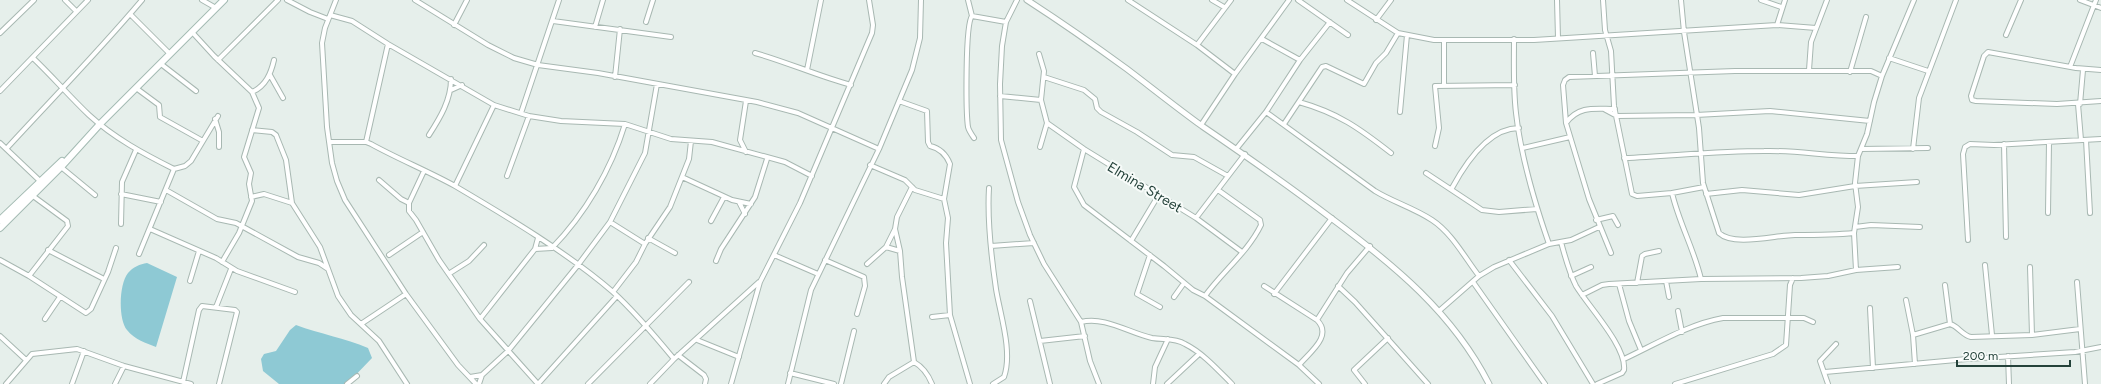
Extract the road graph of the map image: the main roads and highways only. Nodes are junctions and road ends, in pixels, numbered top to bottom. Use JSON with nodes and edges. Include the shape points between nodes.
{"nodes":[{"id":1,"x":224,"y":0,"type":"edge"},
{"id":2,"x":77,"y":148,"type":"junction"},
{"id":3,"x":0,"y":220,"type":"edge"},
{"id":4,"x":0,"y":228,"type":"edge"}],
"edges":[{"from":1,"to":2,"type":"main road"},
{"from":2,"to":3,"type":"main road"},
{"from":2,"to":4,"type":"main road"}]}
